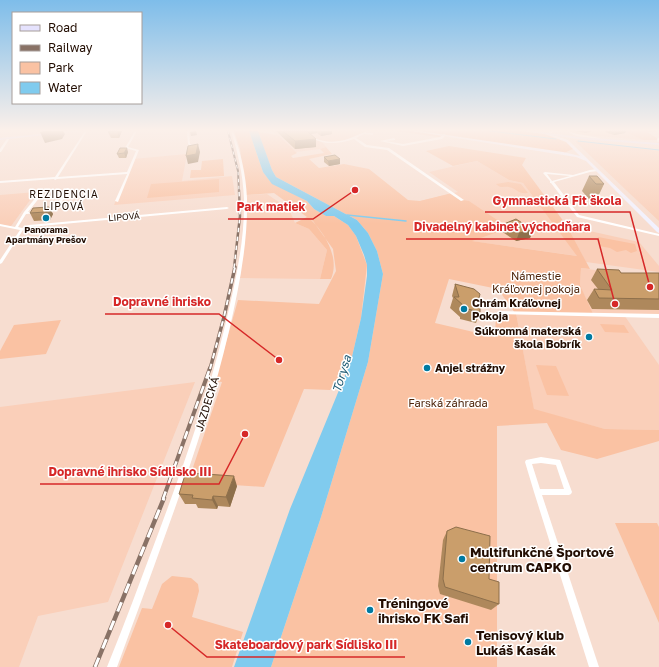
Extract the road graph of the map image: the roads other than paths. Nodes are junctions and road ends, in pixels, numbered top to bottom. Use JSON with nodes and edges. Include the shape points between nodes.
{"nodes":[{"id":1,"x":66,"y":162,"type":"edge"},
{"id":2,"x":133,"y":162,"type":"edge"},
{"id":3,"x":241,"y":162,"type":"edge"},
{"id":4,"x":407,"y":162,"type":"edge"},
{"id":5,"x":588,"y":162,"type":"edge"},
{"id":6,"x":597,"y":170,"type":"junction"},
{"id":7,"x":128,"y":173,"type":"junction"},
{"id":8,"x":572,"y":175,"type":"junction"},
{"id":9,"x":55,"y":179,"type":"junction"},
{"id":10,"x":0,"y":182,"type":"edge"},
{"id":11,"x":551,"y":182,"type":"junction"},
{"id":12,"x":68,"y":189,"type":"dead end"},
{"id":13,"x":38,"y":197,"type":"dead end"},
{"id":14,"x":462,"y":200,"type":"dead end"},
{"id":15,"x":117,"y":201,"type":"dead end"},
{"id":16,"x":227,"y":208,"type":"dead end"},
{"id":17,"x":25,"y":213,"type":"junction"},
{"id":18,"x":0,"y":225,"type":"edge"},
{"id":19,"x":16,"y":228,"type":"junction"},
{"id":20,"x":22,"y":229,"type":"junction"},
{"id":21,"x":659,"y":230,"type":"edge"},
{"id":22,"x":659,"y":235,"type":"edge"},
{"id":23,"x":0,"y":263,"type":"edge"},
{"id":24,"x":499,"y":313,"type":"dead end"},
{"id":25,"x":659,"y":316,"type":"edge"},
{"id":26,"x":537,"y":492,"type":"junction"},
{"id":27,"x":112,"y":667,"type":"edge"},
{"id":28,"x":594,"y":667,"type":"edge"}],
"edges":[{"from":1,"to":9,"type":"street"},
{"from":2,"to":7,"type":"street"},
{"from":3,"to":27,"type":"street","name":"JAZDECKÁ","via":[[245,195],[240,268],[218,367],[198,434]]},
{"from":4,"to":14,"type":"street"},
{"from":5,"to":6,"type":"street"},
{"from":6,"to":8,"type":"street"},
{"from":6,"to":21,"type":"street"},
{"from":7,"to":9,"type":"street"},
{"from":7,"to":15,"type":"street"},
{"from":8,"to":11,"type":"street"},
{"from":8,"to":11,"type":"street","via":[[545,173]]},
{"from":9,"to":10,"type":"street"},
{"from":11,"to":22,"type":"street","via":[[575,214]]},
{"from":12,"to":17,"type":"street","via":[[55,210]]},
{"from":13,"to":17,"type":"street"},
{"from":16,"to":20,"type":"street","name":"LIPOVÁ","via":[[29,226]]},
{"from":17,"to":19,"type":"street"},
{"from":18,"to":19,"type":"street"},
{"from":19,"to":20,"type":"street"},
{"from":20,"to":23,"type":"street"},
{"from":24,"to":25,"type":"street"},
{"from":26,"to":26,"type":"street","via":[[569,492],[558,462],[528,462]]},
{"from":26,"to":28,"type":"street"}]}
